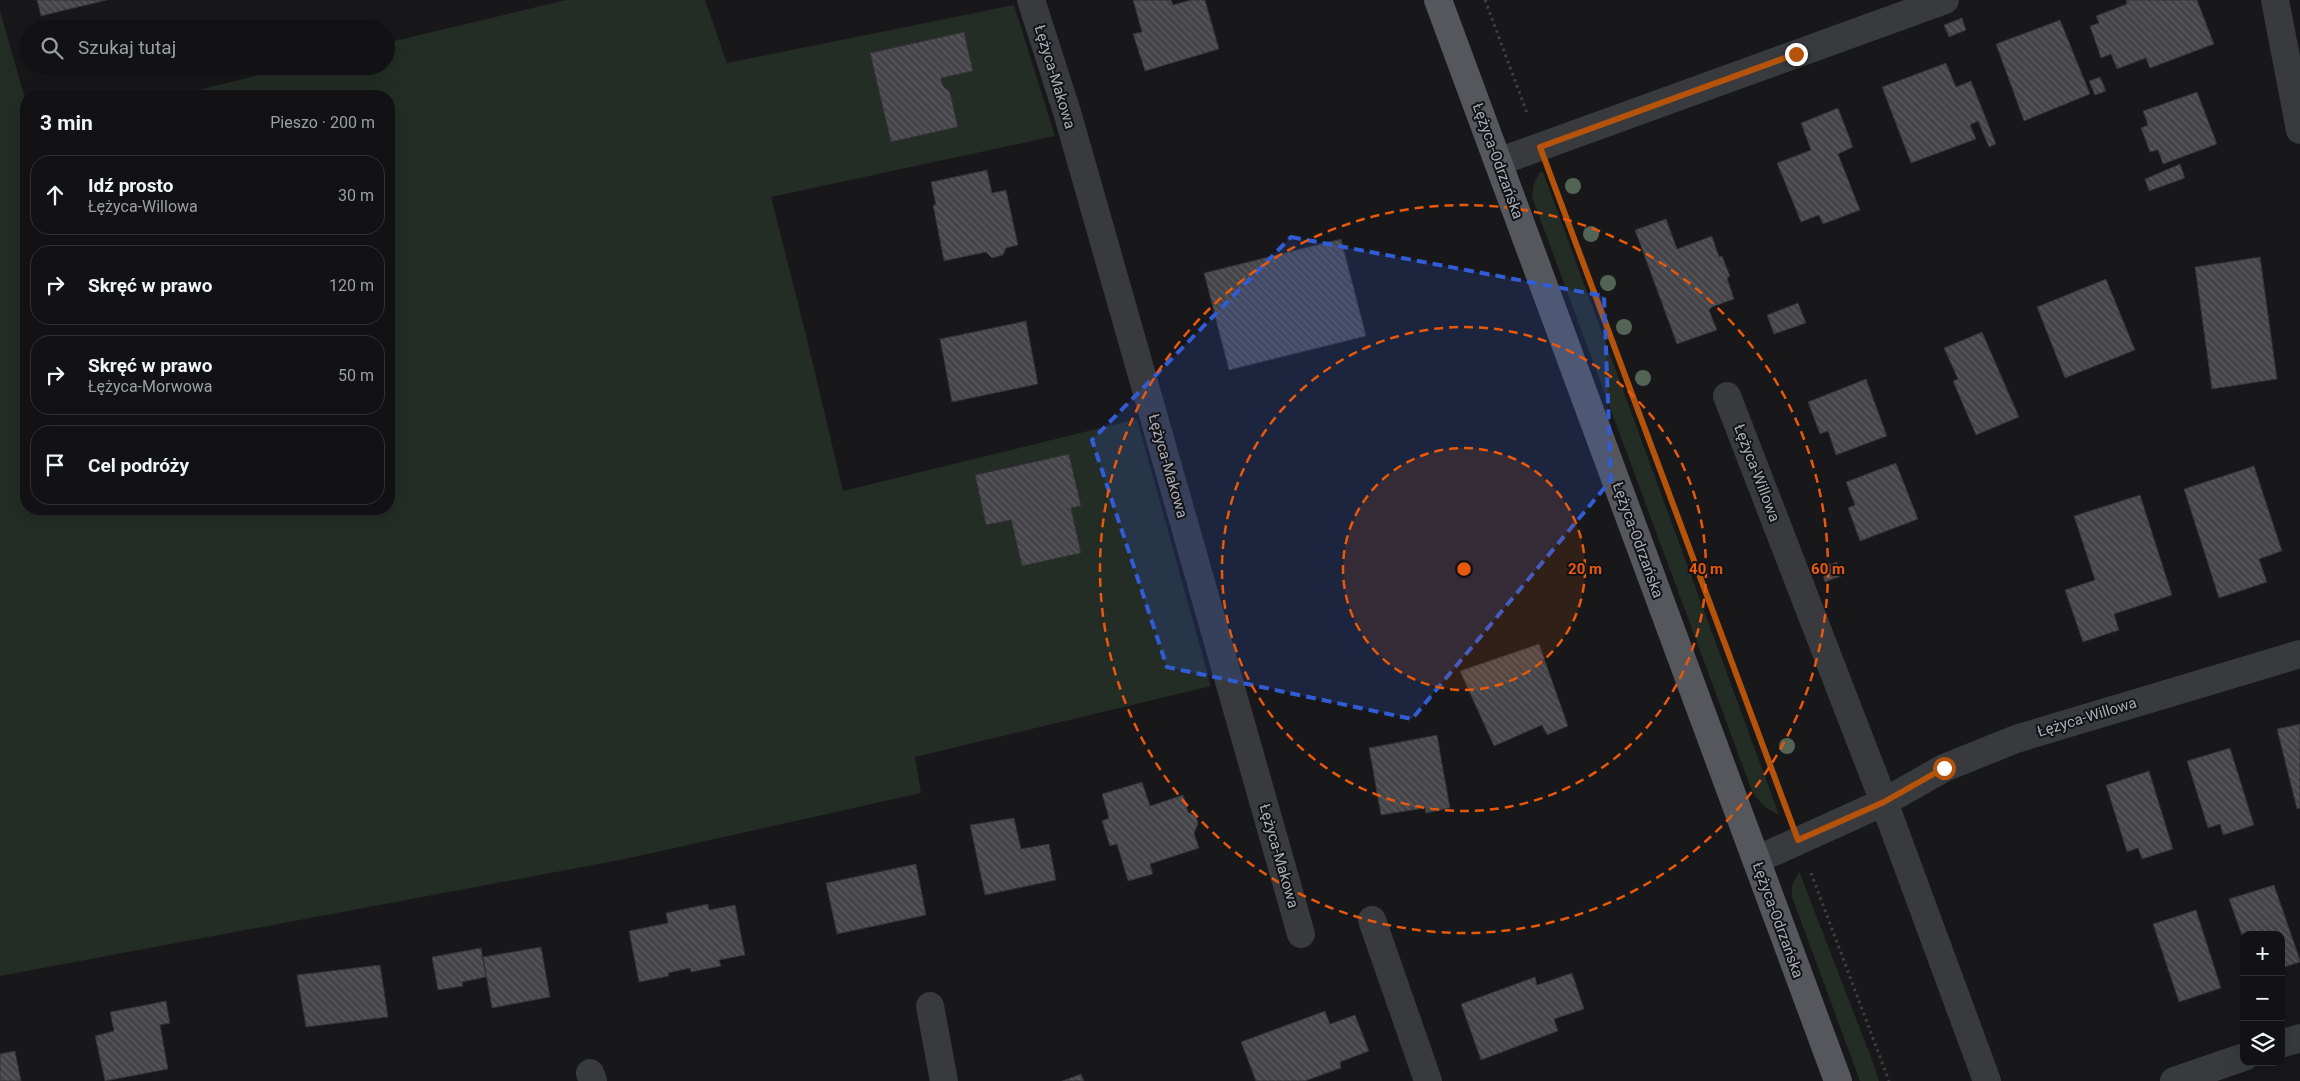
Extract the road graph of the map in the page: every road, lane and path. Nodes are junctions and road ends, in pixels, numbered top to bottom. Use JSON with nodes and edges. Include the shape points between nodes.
{"nodes":[{"id":1,"x":1031,"y":0,"type":"edge"},
{"id":2,"x":1438,"y":0,"type":"edge"},
{"id":3,"x":1486,"y":0,"type":"edge"},
{"id":4,"x":1944,"y":0,"type":"edge"},
{"id":5,"x":2275,"y":0,"type":"edge"},
{"id":6,"x":2300,"y":130,"type":"edge"},
{"id":7,"x":1540,"y":147,"type":"junction"},
{"id":8,"x":1498,"y":162,"type":"junction"},
{"id":9,"x":1727,"y":396,"type":"dead end"},
{"id":10,"x":2300,"y":654,"type":"edge"},
{"id":11,"x":1884,"y":802,"type":"junction"},
{"id":12,"x":1798,"y":840,"type":"junction"},
{"id":13,"x":1756,"y":860,"type":"junction"},
{"id":14,"x":1372,"y":920,"type":"dead end"},
{"id":15,"x":1302,"y":934,"type":"dead end"},
{"id":16,"x":930,"y":1006,"type":"dead end"},
{"id":17,"x":2300,"y":1038,"type":"edge"},
{"id":18,"x":2285,"y":1043,"type":"edge"},
{"id":19,"x":2240,"y":1058,"type":"edge"},
{"id":20,"x":944,"y":1081,"type":"edge"},
{"id":21,"x":1428,"y":1081,"type":"edge"},
{"id":22,"x":1838,"y":1081,"type":"edge"},
{"id":23,"x":1888,"y":1081,"type":"edge"},
{"id":24,"x":1987,"y":1081,"type":"edge"},
{"id":25,"x":2174,"y":1081,"type":"edge"}],
"edges":[{"from":1,"to":15,"type":"street","name":"Łężyca-Makowa","via":[[1067,112]]},
{"from":2,"to":8,"type":"main road","name":"Łężyca-Odrzańska"},
{"from":3,"to":7,"type":"path"},
{"from":4,"to":7,"type":"street"},
{"from":5,"to":6,"type":"street"},
{"from":7,"to":8,"type":"street"},
{"from":7,"to":12,"type":"path"},
{"from":8,"to":13,"type":"main road","name":"Łężyca-Odrzańska"},
{"from":9,"to":11,"type":"street","name":"Łężyca-Willowa"},
{"from":10,"to":11,"type":"street","name":"Łężyca-Willowa","via":[[2016,739],[1944,768]]},
{"from":11,"to":12,"type":"street","name":"Łężyca-Willowa"},
{"from":11,"to":24,"type":"street","name":"Łężyca-Willowa"},
{"from":12,"to":13,"type":"street","name":"Łężyca-Willowa"},
{"from":12,"to":23,"type":"path"},
{"from":13,"to":22,"type":"main road","name":"Łężyca-Odrzańska"},
{"from":14,"to":21,"type":"street"},
{"from":16,"to":20,"type":"street"},
{"from":17,"to":18,"type":"street"},
{"from":19,"to":25,"type":"street"}]}
